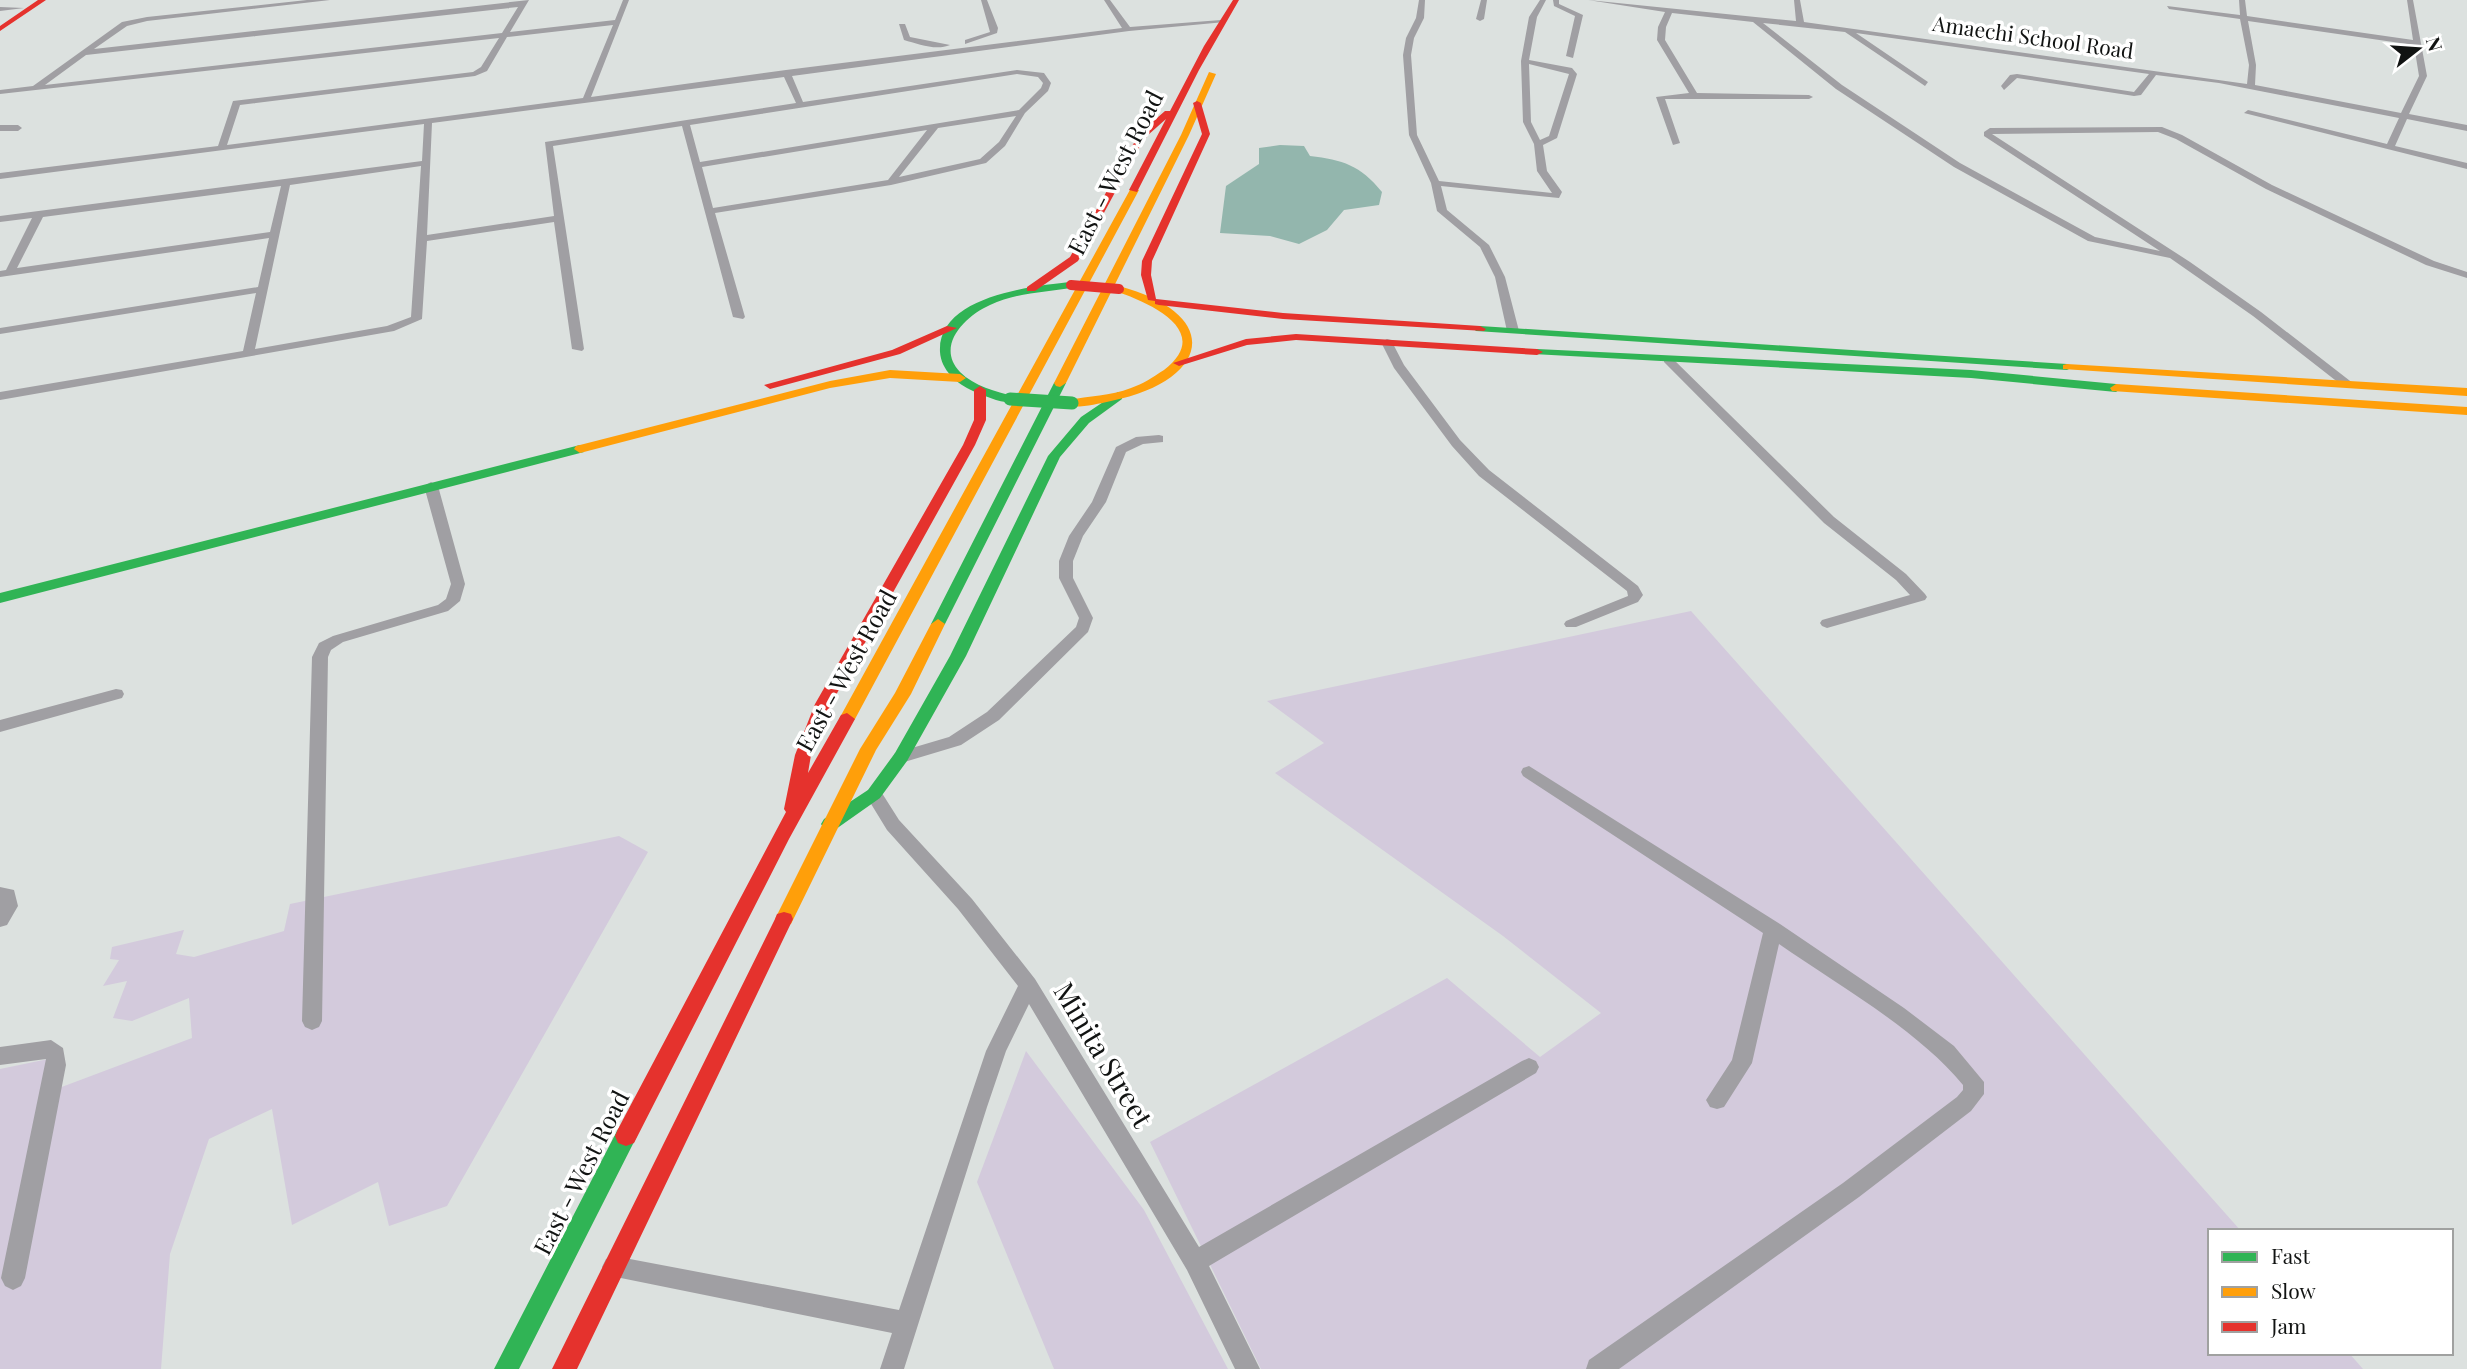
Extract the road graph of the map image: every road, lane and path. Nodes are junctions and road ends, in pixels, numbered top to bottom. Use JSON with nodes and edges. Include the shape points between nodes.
{"nodes":[{"id":1,"x":43,"y":0,"type":"edge"},
{"id":2,"x":327,"y":0,"type":"edge"},
{"id":3,"x":626,"y":0,"type":"edge"},
{"id":4,"x":984,"y":0,"type":"edge"},
{"id":5,"x":1107,"y":0,"type":"edge"},
{"id":6,"x":1236,"y":0,"type":"edge"},
{"id":7,"x":1250,"y":0,"type":"edge"},
{"id":8,"x":1422,"y":0,"type":"edge"},
{"id":9,"x":1484,"y":0,"type":"edge"},
{"id":10,"x":1543,"y":0,"type":"edge"},
{"id":11,"x":1556,"y":0,"type":"edge"},
{"id":12,"x":1591,"y":0,"type":"edge"},
{"id":13,"x":1797,"y":0,"type":"edge"},
{"id":14,"x":2242,"y":0,"type":"edge"},
{"id":15,"x":2410,"y":0,"type":"edge"},
{"id":16,"x":525,"y":2,"type":"edge"},
{"id":17,"x":26,"y":4,"type":"edge"},
{"id":18,"x":2169,"y":7,"type":"dead end"},
{"id":19,"x":0,"y":9,"type":"edge"},
{"id":20,"x":1669,"y":11,"type":"junction"},
{"id":21,"x":2242,"y":18,"type":"junction"},
{"id":22,"x":1480,"y":19,"type":"dead end"},
{"id":23,"x":1754,"y":19,"type":"junction"},
{"id":24,"x":0,"y":22,"type":"edge"},
{"id":25,"x":618,"y":22,"type":"junction"},
{"id":26,"x":1221,"y":22,"type":"junction"},
{"id":27,"x":1800,"y":23,"type":"junction"},
{"id":28,"x":902,"y":26,"type":"dead end"},
{"id":29,"x":0,"y":29,"type":"edge"},
{"id":30,"x":1129,"y":29,"type":"junction"},
{"id":31,"x":1846,"y":29,"type":"junction"},
{"id":32,"x":505,"y":34,"type":"junction"},
{"id":33,"x":2418,"y":43,"type":"junction"},
{"id":34,"x":83,"y":53,"type":"junction"},
{"id":35,"x":1570,"y":56,"type":"dead end"},
{"id":36,"x":1525,"y":61,"type":"junction"},
{"id":37,"x":786,"y":72,"type":"junction"},
{"id":38,"x":2153,"y":74,"type":"junction"},
{"id":39,"x":1925,"y":84,"type":"dead end"},
{"id":40,"x":2251,"y":87,"type":"junction"},
{"id":41,"x":33,"y":89,"type":"junction"},
{"id":42,"x":2004,"y":89,"type":"dead end"},
{"id":43,"x":0,"y":92,"type":"edge"},
{"id":44,"x":1694,"y":95,"type":"junction"},
{"id":45,"x":1809,"y":97,"type":"dead end"},
{"id":46,"x":586,"y":100,"type":"junction"},
{"id":47,"x":1197,"y":103,"type":"junction"},
{"id":48,"x":1176,"y":105,"type":"junction"},
{"id":49,"x":801,"y":106,"type":"junction"},
{"id":50,"x":1022,"y":112,"type":"junction"},
{"id":51,"x":2248,"y":113,"type":"dead end"},
{"id":52,"x":2405,"y":116,"type":"junction"},
{"id":53,"x":428,"y":121,"type":"junction"},
{"id":54,"x":685,"y":122,"type":"junction"},
{"id":55,"x":935,"y":126,"type":"junction"},
{"id":56,"x":0,"y":128,"type":"edge"},
{"id":57,"x":19,"y":128,"type":"dead end"},
{"id":58,"x":2467,"y":128,"type":"edge"},
{"id":59,"x":1676,"y":142,"type":"dead end"},
{"id":60,"x":1538,"y":144,"type":"junction"},
{"id":61,"x":2390,"y":145,"type":"junction"},
{"id":62,"x":222,"y":148,"type":"junction"},
{"id":63,"x":426,"y":163,"type":"junction"},
{"id":64,"x":696,"y":164,"type":"junction"},
{"id":65,"x":2467,"y":166,"type":"edge"},
{"id":66,"x":0,"y":176,"type":"edge"},
{"id":67,"x":286,"y":183,"type":"junction"},
{"id":68,"x":891,"y":183,"type":"junction"},
{"id":69,"x":1436,"y":183,"type":"junction"},
{"id":70,"x":710,"y":211,"type":"junction"},
{"id":71,"x":39,"y":214,"type":"junction"},
{"id":72,"x":559,"y":218,"type":"junction"},
{"id":73,"x":0,"y":219,"type":"edge"},
{"id":74,"x":274,"y":234,"type":"junction"},
{"id":75,"x":422,"y":239,"type":"junction"},
{"id":76,"x":2179,"y":259,"type":"junction"},
{"id":77,"x":5,"y":273,"type":"edge"},
{"id":78,"x":2467,"y":275,"type":"edge"},
{"id":79,"x":262,"y":289,"type":"junction"},
{"id":80,"x":1031,"y":289,"type":"junction"},
{"id":81,"x":1156,"y":300,"type":"junction"},
{"id":82,"x":739,"y":317,"type":"dead end"},
{"id":83,"x":951,"y":328,"type":"junction"},
{"id":84,"x":0,"y":331,"type":"edge"},
{"id":85,"x":1513,"y":331,"type":"junction"},
{"id":86,"x":1387,"y":342,"type":"junction"},
{"id":87,"x":578,"y":349,"type":"dead end"},
{"id":88,"x":248,"y":353,"type":"junction"},
{"id":89,"x":1668,"y":360,"type":"junction"},
{"id":90,"x":1179,"y":363,"type":"junction"},
{"id":91,"x":960,"y":378,"type":"junction"},
{"id":92,"x":2348,"y":384,"type":"junction"},
{"id":93,"x":980,"y":390,"type":"junction"},
{"id":94,"x":2467,"y":391,"type":"edge"},
{"id":95,"x":0,"y":396,"type":"edge"},
{"id":96,"x":1118,"y":396,"type":"junction"},
{"id":97,"x":2467,"y":411,"type":"edge"},
{"id":98,"x":1159,"y":439,"type":"dead end"},
{"id":99,"x":431,"y":486,"type":"junction"},
{"id":100,"x":0,"y":583,"type":"edge"},
{"id":101,"x":0,"y":598,"type":"edge"},
{"id":102,"x":1827,"y":623,"type":"dead end"},
{"id":103,"x":1572,"y":624,"type":"dead end"},
{"id":104,"x":116,"y":694,"type":"dead end"},
{"id":105,"x":0,"y":726,"type":"edge"},
{"id":106,"x":901,"y":757,"type":"junction"},
{"id":107,"x":1530,"y":772,"type":"dead end"},
{"id":108,"x":874,"y":794,"type":"junction"},
{"id":109,"x":793,"y":815,"type":"junction"},
{"id":110,"x":830,"y":824,"type":"junction"},
{"id":111,"x":0,"y":894,"type":"edge"},
{"id":112,"x":0,"y":920,"type":"edge"},
{"id":113,"x":1773,"y":929,"type":"junction"},
{"id":114,"x":1028,"y":985,"type":"junction"},
{"id":115,"x":313,"y":1021,"type":"dead end"},
{"id":116,"x":0,"y":1056,"type":"edge"},
{"id":117,"x":1529,"y":1067,"type":"dead end"},
{"id":118,"x":1717,"y":1100,"type":"dead end"},
{"id":119,"x":1195,"y":1262,"type":"junction"},
{"id":120,"x":614,"y":1267,"type":"junction"},
{"id":121,"x":13,"y":1278,"type":"dead end"},
{"id":122,"x":907,"y":1324,"type":"junction"},
{"id":123,"x":506,"y":1369,"type":"edge"},
{"id":124,"x":564,"y":1369,"type":"edge"},
{"id":125,"x":892,"y":1369,"type":"edge"},
{"id":126,"x":1248,"y":1369,"type":"edge"},
{"id":127,"x":1598,"y":1369,"type":"edge"}],
"edges":[{"from":1,"to":29,"type":"main road"},
{"from":2,"to":34,"type":"street","via":[[147,19],[125,24]]},
{"from":3,"to":25,"type":"street"},
{"from":4,"to":28,"type":"street","via":[[993,33],[974,41],[915,42],[907,38]]},
{"from":5,"to":30,"type":"street"},
{"from":6,"to":26,"type":"main road","name":"East - West Road"},
{"from":7,"to":47,"type":"main road","name":"East - West Road"},
{"from":8,"to":69,"type":"street","via":[[1407,55],[1413,135]]},
{"from":9,"to":22,"type":"street"},
{"from":10,"to":36,"type":"street","via":[[1533,17]]},
{"from":11,"to":35,"type":"street","via":[[1560,8],[1579,15]]},
{"from":12,"to":20,"type":"street","name":"Amaechi School Road"},
{"from":13,"to":27,"type":"street"},
{"from":14,"to":21,"type":"street"},
{"from":15,"to":33,"type":"street"},
{"from":16,"to":32,"type":"street"},
{"from":16,"to":34,"type":"street"},
{"from":17,"to":19,"type":"street"},
{"from":17,"to":24,"type":"main road"},
{"from":18,"to":21,"type":"street"},
{"from":20,"to":23,"type":"street","name":"Amaechi School Road"},
{"from":20,"to":44,"type":"street","via":[[1661,40]]},
{"from":21,"to":33,"type":"street"},
{"from":21,"to":40,"type":"street","via":[[2254,72]]},
{"from":23,"to":27,"type":"street","name":"Amaechi School Road"},
{"from":23,"to":76,"type":"street","via":[[1839,87],[2041,213],[2092,239]]},
{"from":25,"to":32,"type":"street"},
{"from":25,"to":46,"type":"street"},
{"from":26,"to":30,"type":"street"},
{"from":26,"to":48,"type":"main road","name":"East - West Road"},
{"from":27,"to":31,"type":"street","name":"Amaechi School Road"},
{"from":30,"to":37,"type":"street"},
{"from":31,"to":38,"type":"street","name":"Amaechi School Road"},
{"from":31,"to":39,"type":"street"},
{"from":32,"to":41,"type":"street"},
{"from":32,"to":62,"type":"street","via":[[484,69],[475,74],[236,103]]},
{"from":33,"to":52,"type":"street","via":[[2423,76]]},
{"from":34,"to":41,"type":"street"},
{"from":36,"to":60,"type":"street","via":[[1527,122]]},
{"from":36,"to":60,"type":"street","via":[[1573,74],[1553,138]]},
{"from":37,"to":46,"type":"street"},
{"from":37,"to":49,"type":"street"},
{"from":38,"to":40,"type":"street","name":"Amaechi School Road"},
{"from":38,"to":42,"type":"street","via":[[2134,94],[2017,76]]},
{"from":40,"to":52,"type":"street","name":"Amaechi School Road"},
{"from":41,"to":43,"type":"street"},
{"from":44,"to":45,"type":"street"},
{"from":44,"to":59,"type":"street","via":[[1660,97]]},
{"from":46,"to":53,"type":"street"},
{"from":47,"to":81,"type":"main road","via":[[1206,134],[1147,261],[1146,275]]},
{"from":47,"to":110,"type":"main road","name":"East - West Road","via":[[1185,135],[903,694],[868,749]]},
{"from":48,"to":80,"type":"main road","via":[[1136,146],[1074,258]]},
{"from":48,"to":109,"type":"main road","name":"East - West Road","via":[[1164,135]]},
{"from":49,"to":50,"type":"street","via":[[1017,72],[1041,75],[1047,83],[1045,89]]},
{"from":49,"to":54,"type":"street"},
{"from":50,"to":55,"type":"street"},
{"from":50,"to":68,"type":"street","via":[[1002,144],[983,161]]},
{"from":51,"to":61,"type":"street"},
{"from":52,"to":58,"type":"street","name":"Amaechi School Road"},
{"from":52,"to":61,"type":"street"},
{"from":53,"to":62,"type":"street"},
{"from":53,"to":63,"type":"street"},
{"from":54,"to":64,"type":"street"},
{"from":54,"to":72,"type":"street","via":[[548,144]]},
{"from":55,"to":64,"type":"street"},
{"from":55,"to":68,"type":"street"},
{"from":56,"to":57,"type":"street"},
{"from":60,"to":69,"type":"street","via":[[1542,171],[1556,196]]},
{"from":61,"to":65,"type":"street"},
{"from":62,"to":66,"type":"street"},
{"from":63,"to":67,"type":"street"},
{"from":63,"to":75,"type":"street"},
{"from":64,"to":70,"type":"street"},
{"from":67,"to":71,"type":"street"},
{"from":67,"to":74,"type":"street"},
{"from":68,"to":70,"type":"street"},
{"from":69,"to":85,"type":"street","via":[[1442,211],[1484,244],[1500,277]]},
{"from":70,"to":82,"type":"street"},
{"from":71,"to":73,"type":"street"},
{"from":71,"to":77,"type":"street"},
{"from":72,"to":75,"type":"street"},
{"from":72,"to":87,"type":"street"},
{"from":74,"to":77,"type":"street"},
{"from":74,"to":79,"type":"street"},
{"from":75,"to":88,"type":"street","via":[[416,319],[390,329]]},
{"from":76,"to":78,"type":"street","via":[[1987,134],[2159,129],[2306,205],[2430,263]]},
{"from":76,"to":92,"type":"street"},
{"from":79,"to":84,"type":"street"},
{"from":79,"to":88,"type":"street"},
{"from":80,"to":81,"type":"main road","bridge":true,"via":[[1071,285],[1119,289]]},
{"from":80,"to":83,"type":"main road","via":[[987,302]]},
{"from":81,"to":85,"type":"main road","via":[[1258,313]]},
{"from":81,"to":90,"type":"main road","via":[[1176,313],[1186,327],[1188,347]]},
{"from":83,"to":91,"type":"main road","via":[[944,354]]},
{"from":83,"to":100,"type":"main road","via":[[896,352],[852,364]]},
{"from":85,"to":92,"type":"main road"},
{"from":86,"to":89,"type":"main road"},
{"from":86,"to":90,"type":"main road","via":[[1267,339]]},
{"from":86,"to":103,"type":"street","via":[[1398,366],[1484,474],[1633,589],[1633,599]]},
{"from":88,"to":95,"type":"street"},
{"from":89,"to":97,"type":"main road","via":[[1971,374],[2143,391]]},
{"from":89,"to":102,"type":"street","via":[[1829,520],[1920,597]]},
{"from":90,"to":96,"type":"main road","via":[[1154,382]]},
{"from":91,"to":93,"type":"main road"},
{"from":91,"to":99,"type":"main road","via":[[866,377]]},
{"from":92,"to":94,"type":"main road"},
{"from":93,"to":96,"type":"main road","bridge":true,"via":[[1010,399],[1072,403]]},
{"from":93,"to":109,"type":"main road","via":[[981,420],[969,445],[827,696],[805,744],[795,778]]},
{"from":96,"to":106,"type":"main road","via":[[1085,420],[1055,456],[958,656]]},
{"from":98,"to":106,"type":"street","via":[[1140,440],[1121,450],[1066,561],[1066,578],[1086,618],[1083,629],[993,716],[955,741]]},
{"from":99,"to":101,"type":"main road"},
{"from":99,"to":115,"type":"street","via":[[458,584],[453,601],[338,639],[324,648],[320,657]]},
{"from":104,"to":105,"type":"street"},
{"from":106,"to":108,"type":"main road"},
{"from":107,"to":113,"type":"street"},
{"from":108,"to":110,"type":"main road"},
{"from":108,"to":114,"type":"street","name":"Minita Street","via":[[893,825],[965,904]]},
{"from":109,"to":123,"type":"main road","name":"East - West Road"},
{"from":110,"to":120,"type":"main road","name":"East - West Road"},
{"from":111,"to":112,"type":"street","via":[[7,895],[9,906]]},
{"from":113,"to":118,"type":"street","via":[[1742,1063]]},
{"from":113,"to":127,"type":"street","via":[[1949,1054],[1975,1082],[1973,1094],[1851,1190]]},
{"from":114,"to":119,"type":"street","name":"Minita Street"},
{"from":114,"to":122,"type":"street","via":[[979,1096]]},
{"from":116,"to":121,"type":"street","via":[[51,1049],[57,1065]]},
{"from":117,"to":119,"type":"street"},
{"from":119,"to":126,"type":"street","name":"Minita Street"},
{"from":120,"to":122,"type":"street"},
{"from":120,"to":124,"type":"main road","name":"East - West Road"},
{"from":122,"to":125,"type":"street"}]}
